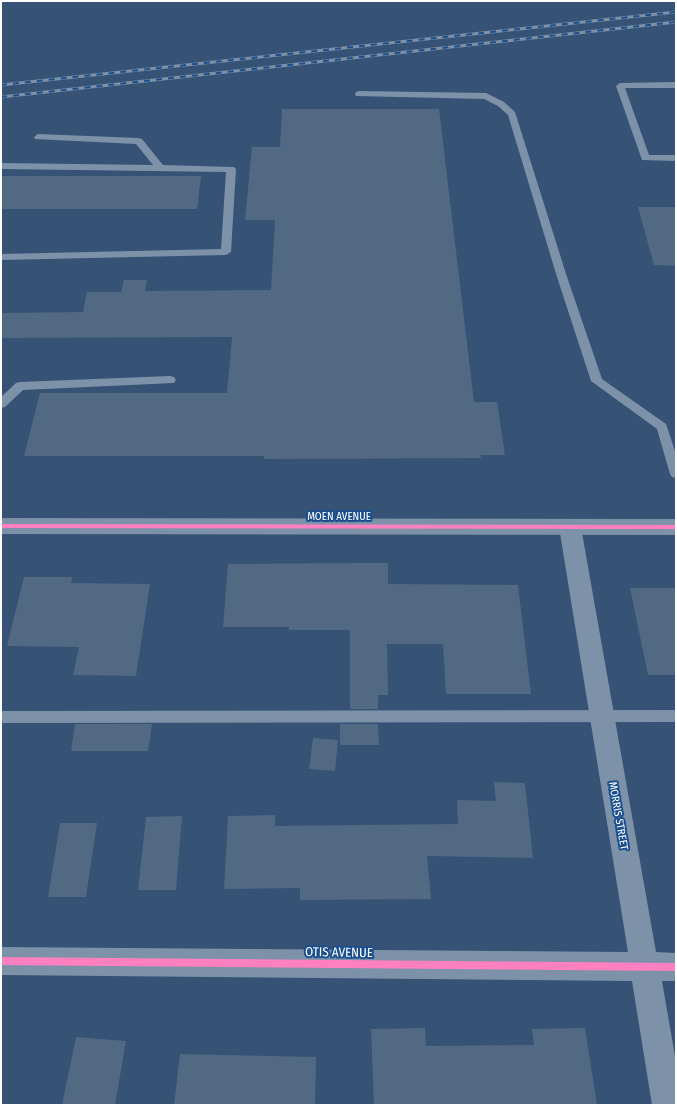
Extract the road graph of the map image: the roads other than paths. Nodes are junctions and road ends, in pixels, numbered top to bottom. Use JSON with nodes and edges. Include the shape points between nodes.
{"nodes":[{"id":1,"x":676,"y":86,"type":"edge"},
{"id":2,"x":358,"y":94,"type":"dead end"},
{"id":3,"x":38,"y":136,"type":"dead end"},
{"id":4,"x":676,"y":158,"type":"edge"},
{"id":5,"x":1,"y":166,"type":"edge"},
{"id":6,"x":160,"y":168,"type":"junction"},
{"id":7,"x":1,"y":257,"type":"edge"},
{"id":8,"x":170,"y":380,"type":"dead end"},
{"id":9,"x":1,"y":404,"type":"edge"},
{"id":10,"x":676,"y":474,"type":"edge"},
{"id":11,"x":1,"y":526,"type":"edge"},
{"id":12,"x":570,"y":527,"type":"junction"},
{"id":13,"x":676,"y":527,"type":"edge"},
{"id":14,"x":676,"y":716,"type":"edge"},
{"id":15,"x":1,"y":717,"type":"edge"},
{"id":16,"x":601,"y":717,"type":"junction"},
{"id":17,"x":1,"y":961,"type":"edge"},
{"id":18,"x":645,"y":967,"type":"junction"},
{"id":19,"x":676,"y":967,"type":"edge"},
{"id":20,"x":668,"y":1105,"type":"edge"}],
"edges":[{"from":1,"to":4,"type":"lane","via":[[620,86],[645,158]]},
{"from":2,"to":10,"type":"lane","via":[[486,96],[512,114],[597,381],[662,427]]},
{"from":3,"to":6,"type":"lane","via":[[139,141]]},
{"from":5,"to":6,"type":"lane"},
{"from":6,"to":7,"type":"lane","via":[[231,169],[226,252]]},
{"from":8,"to":9,"type":"lane","via":[[20,386]]},
{"from":11,"to":12,"type":"street","name":"MOEN AVENUE"},
{"from":12,"to":13,"type":"street","name":"MOEN AVENUE"},
{"from":12,"to":16,"type":"street","name":"MORRIS STREET"},
{"from":14,"to":16,"type":"lane"},
{"from":15,"to":16,"type":"lane"},
{"from":16,"to":18,"type":"street","name":"MORRIS STREET"},
{"from":17,"to":18,"type":"street","name":"OTIS AVENUE"},
{"from":18,"to":19,"type":"street","name":"OTIS AVENUE"},
{"from":18,"to":20,"type":"street","name":"MORRIS STREET"}]}
